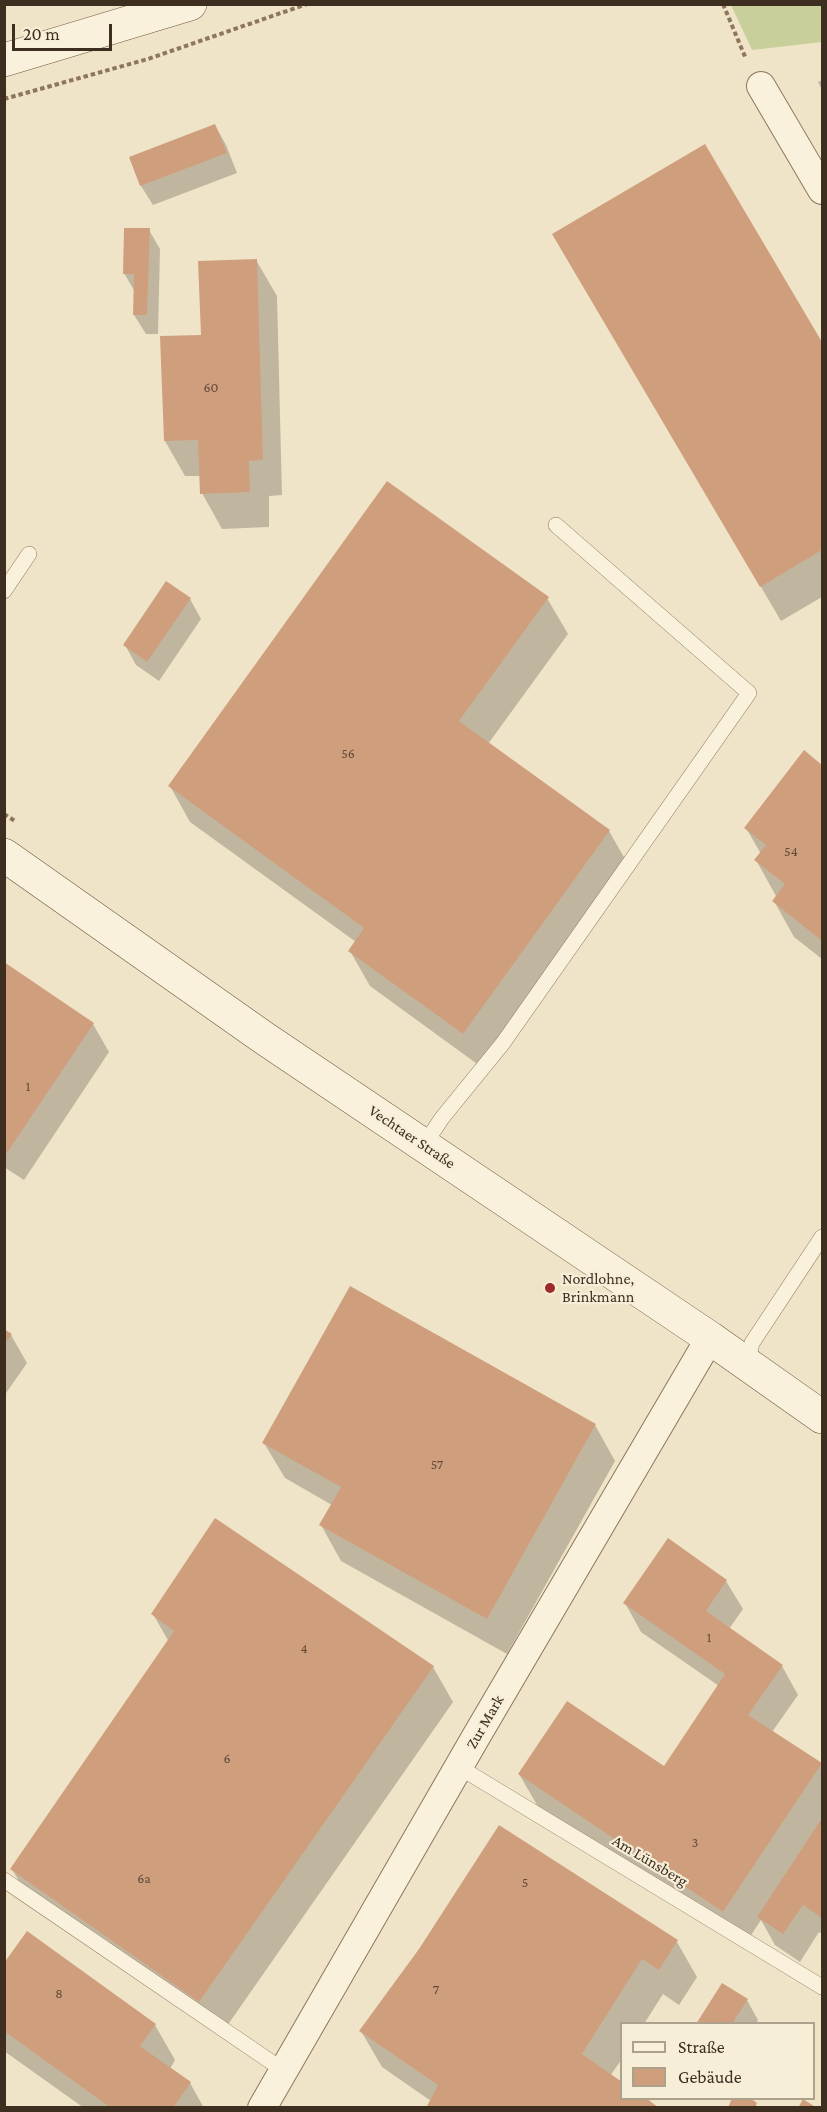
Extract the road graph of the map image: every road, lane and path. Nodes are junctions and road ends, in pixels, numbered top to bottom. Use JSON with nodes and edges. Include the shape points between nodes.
{"nodes":[{"id":1,"x":190,"y":4,"type":"edge"},
{"id":2,"x":307,"y":4,"type":"edge"},
{"id":3,"x":723,"y":4,"type":"edge"},
{"id":4,"x":4,"y":60,"type":"edge"},
{"id":5,"x":761,"y":86,"type":"joint"},
{"id":6,"x":4,"y":99,"type":"edge"},
{"id":7,"x":822,"y":189,"type":"edge"},
{"id":8,"x":556,"y":525,"type":"dead end"},
{"id":9,"x":29,"y":554,"type":"dead end"},
{"id":10,"x":4,"y":591,"type":"edge"},
{"id":11,"x":4,"y":855,"type":"edge"},
{"id":12,"x":424,"y":1145,"type":"junction"},
{"id":13,"x":822,"y":1237,"type":"edge"},
{"id":14,"x":710,"y":1338,"type":"junction"},
{"id":15,"x":747,"y":1364,"type":"junction"},
{"id":16,"x":822,"y":1417,"type":"edge"},
{"id":17,"x":459,"y":1767,"type":"junction"},
{"id":18,"x":4,"y":1880,"type":"edge"},
{"id":19,"x":822,"y":1987,"type":"edge"},
{"id":20,"x":283,"y":2070,"type":"junction"},
{"id":21,"x":262,"y":2108,"type":"edge"}],
"edges":[{"from":1,"to":4,"type":"main road"},
{"from":2,"to":6,"type":"path","via":[[148,59]]},
{"from":3,"to":5,"type":"path"},
{"from":5,"to":7,"type":"street"},
{"from":8,"to":12,"type":"lane","via":[[749,693],[503,1043]]},
{"from":9,"to":10,"type":"lane"},
{"from":11,"to":12,"type":"main road","name":"Vechtaer Straße"},
{"from":12,"to":14,"type":"main road","name":"Vechtaer Straße"},
{"from":13,"to":15,"type":"lane","via":[[752,1343]]},
{"from":14,"to":15,"type":"main road","name":"Vechtaer Straße"},
{"from":14,"to":17,"type":"street","name":"Zur Mark"},
{"from":15,"to":16,"type":"main road","name":"Vechtaer Straße"},
{"from":17,"to":19,"type":"lane","name":"Am Lünsberg"},
{"from":17,"to":20,"type":"street","name":"Zur Mark"},
{"from":18,"to":20,"type":"lane"},
{"from":20,"to":21,"type":"street","name":"Zur Mark"}]}
